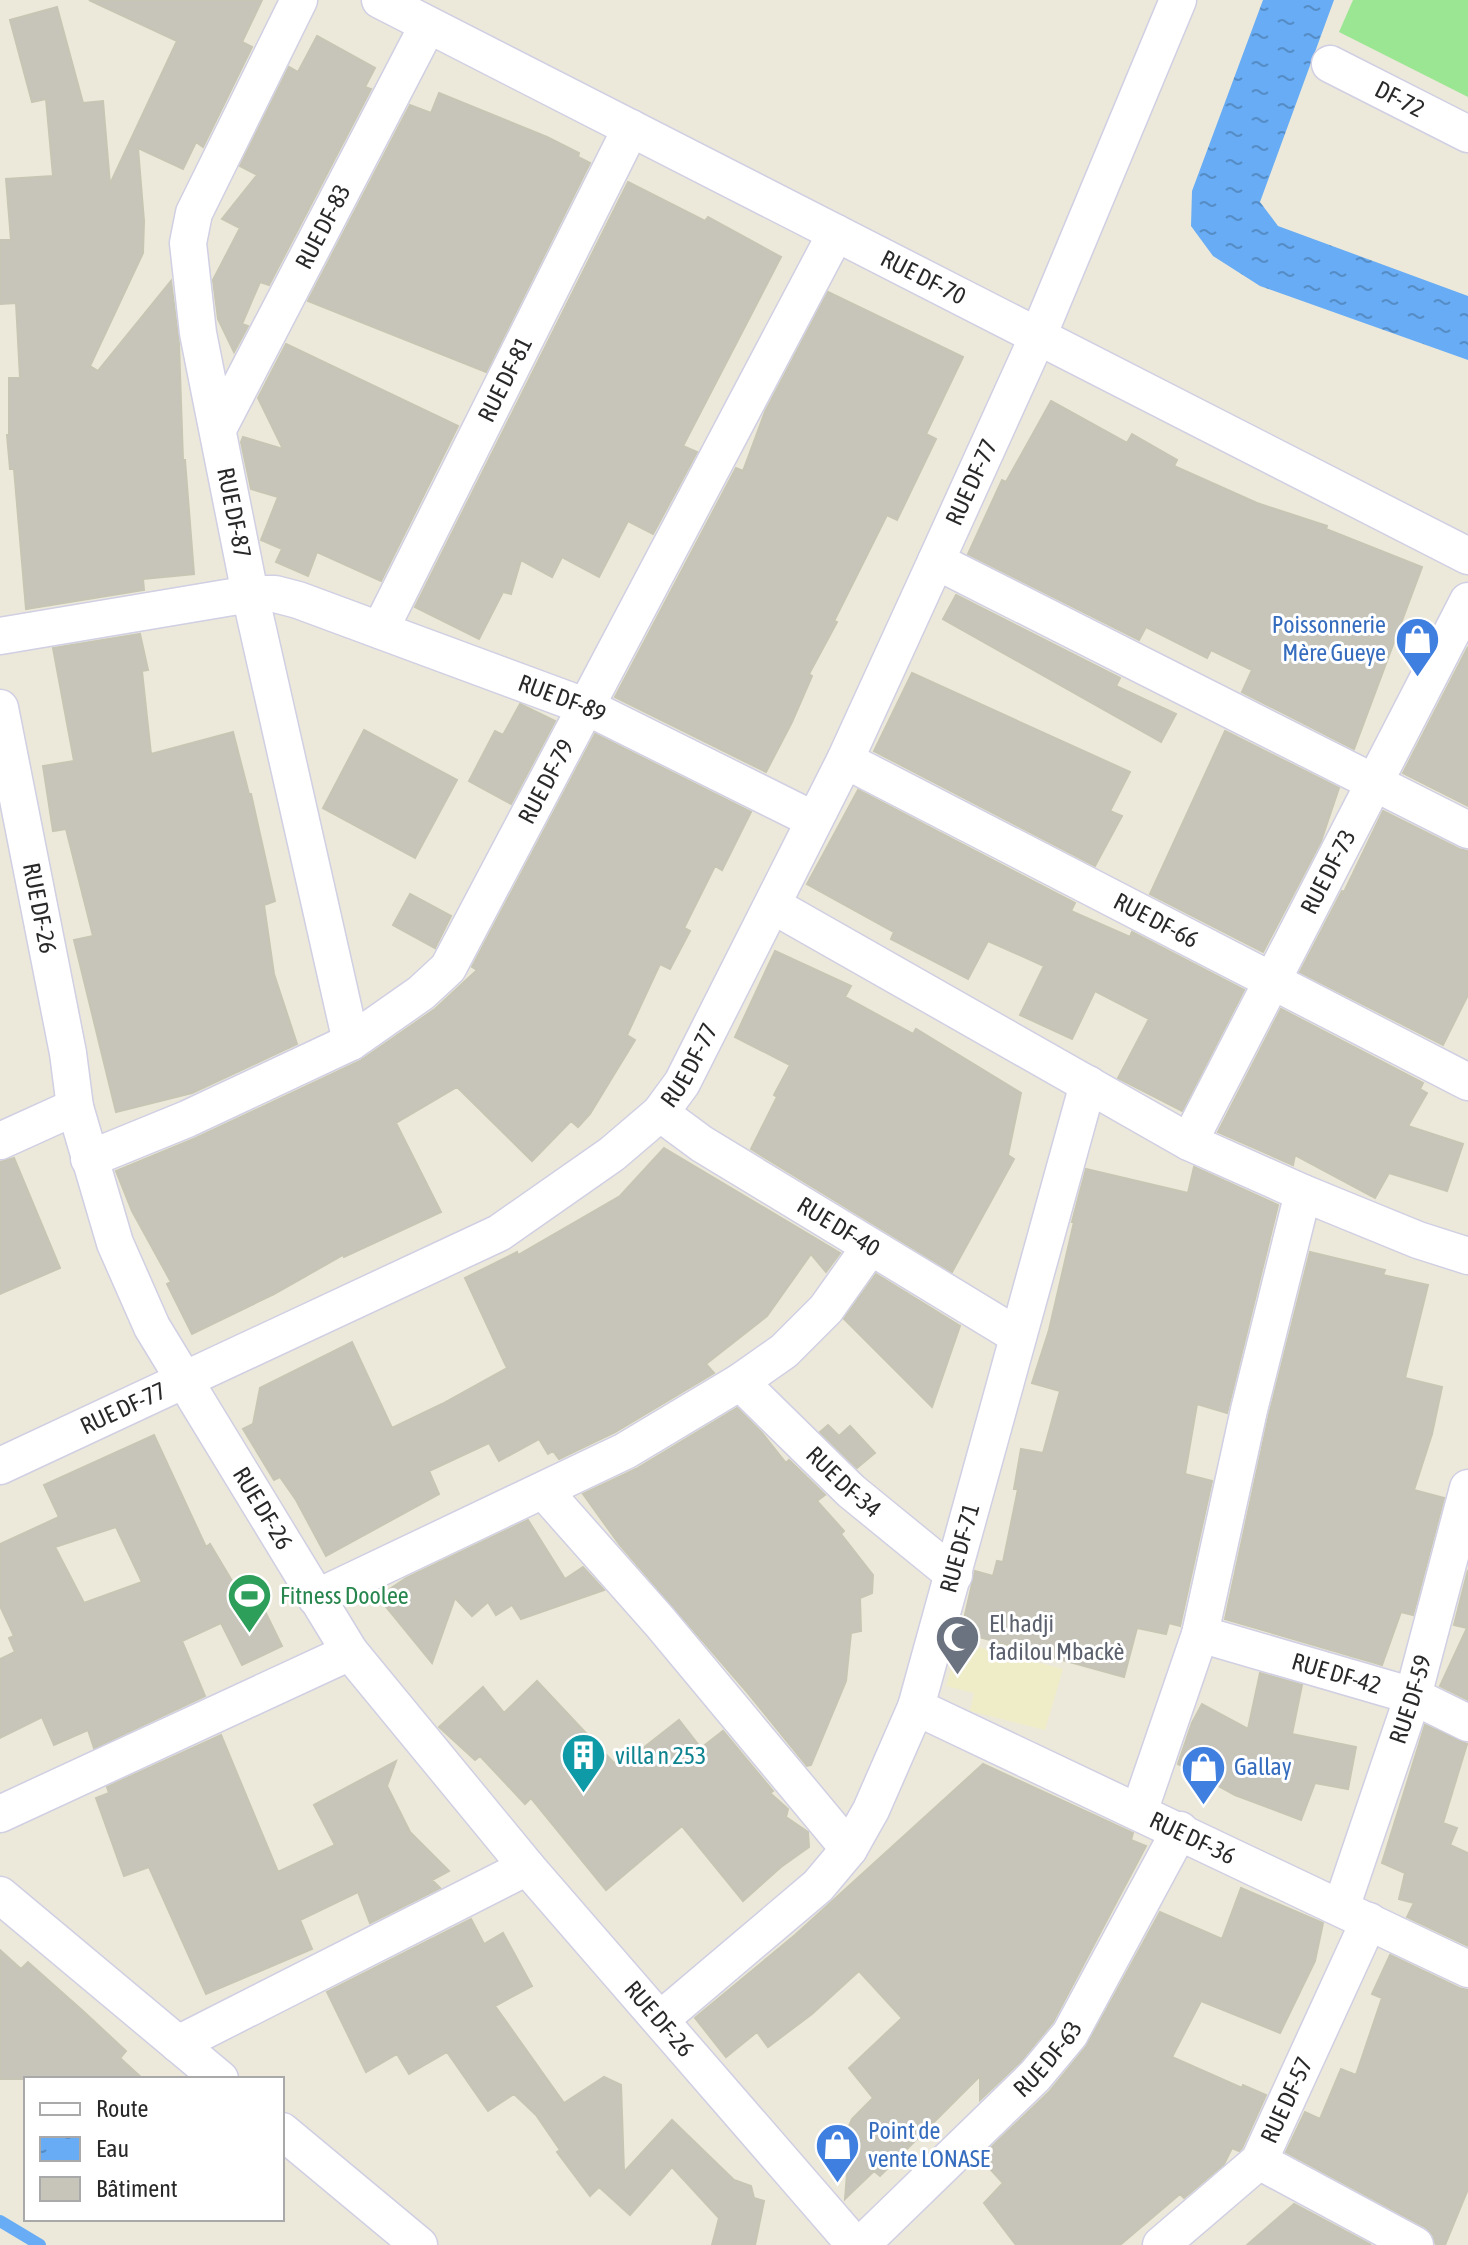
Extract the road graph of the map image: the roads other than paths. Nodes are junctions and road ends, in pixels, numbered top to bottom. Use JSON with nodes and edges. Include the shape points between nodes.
{"nodes":[{"id":1,"x":299,"y":0,"type":"edge"},
{"id":2,"x":380,"y":0,"type":"edge"},
{"id":3,"x":1178,"y":0,"type":"edge"},
{"id":4,"x":428,"y":25,"type":"junction"},
{"id":5,"x":1330,"y":64,"type":"dead end"},
{"id":6,"x":631,"y":128,"type":"junction"},
{"id":7,"x":1468,"y":134,"type":"edge"},
{"id":8,"x":836,"y":233,"type":"junction"},
{"id":9,"x":1038,"y":336,"type":"junction"},
{"id":10,"x":218,"y":429,"type":"junction"},
{"id":11,"x":1468,"y":556,"type":"edge"},
{"id":12,"x":936,"y":561,"type":"junction"},
{"id":13,"x":250,"y":594,"type":"junction"},
{"id":14,"x":1468,"y":601,"type":"edge"},
{"id":15,"x":380,"y":630,"type":"junction"},
{"id":16,"x":0,"y":636,"type":"edge"},
{"id":17,"x":587,"y":707,"type":"junction"},
{"id":18,"x":0,"y":708,"type":"edge"},
{"id":19,"x":845,"y":760,"type":"junction"},
{"id":20,"x":1373,"y":783,"type":"junction"},
{"id":21,"x":814,"y":820,"type":"junction"},
{"id":22,"x":1468,"y":830,"type":"edge"},
{"id":23,"x":774,"y":906,"type":"junction"},
{"id":24,"x":1272,"y":982,"type":"junction"},
{"id":25,"x":351,"y":1042,"type":"junction"},
{"id":26,"x":1468,"y":1082,"type":"edge"},
{"id":27,"x":1088,"y":1084,"type":"junction"},
{"id":28,"x":75,"y":1107,"type":"junction"},
{"id":29,"x":660,"y":1113,"type":"junction"},
{"id":30,"x":0,"y":1141,"type":"edge"},
{"id":31,"x":1189,"y":1142,"type":"junction"},
{"id":32,"x":89,"y":1159,"type":"junction"},
{"id":33,"x":1303,"y":1193,"type":"junction"},
{"id":34,"x":870,"y":1247,"type":"junction"},
{"id":35,"x":1468,"y":1256,"type":"edge"},
{"id":36,"x":1018,"y":1336,"type":"junction"},
{"id":37,"x":184,"y":1380,"type":"junction"},
{"id":38,"x":740,"y":1382,"type":"junction"},
{"id":39,"x":0,"y":1466,"type":"edge"},
{"id":40,"x":544,"y":1491,"type":"junction"},
{"id":41,"x":1467,"y":1495,"type":"edge"},
{"id":42,"x":954,"y":1575,"type":"junction"},
{"id":43,"x":316,"y":1598,"type":"junction"},
{"id":44,"x":1200,"y":1634,"type":"junction"},
{"id":45,"x":350,"y":1652,"type":"junction"},
{"id":46,"x":1413,"y":1696,"type":"junction"},
{"id":47,"x":916,"y":1707,"type":"junction"},
{"id":48,"x":1468,"y":1723,"type":"edge"},
{"id":49,"x":1139,"y":1812,"type":"junction"},
{"id":50,"x":0,"y":1814,"type":"edge"},
{"id":51,"x":1180,"y":1830,"type":"junction"},
{"id":52,"x":849,"y":1849,"type":"junction"},
{"id":53,"x":527,"y":1867,"type":"junction"},
{"id":54,"x":0,"y":1895,"type":"edge"},
{"id":55,"x":1355,"y":1914,"type":"junction"},
{"id":56,"x":1468,"y":1969,"type":"edge"},
{"id":57,"x":661,"y":2019,"type":"junction"},
{"id":58,"x":178,"y":2044,"type":"junction"},
{"id":59,"x":218,"y":2077,"type":"edge"},
{"id":60,"x":284,"y":2133,"type":"edge"},
{"id":61,"x":1259,"y":2161,"type":"junction"},
{"id":62,"x":419,"y":2245,"type":"edge"},
{"id":63,"x":855,"y":2245,"type":"edge"},
{"id":64,"x":861,"y":2245,"type":"edge"},
{"id":65,"x":1161,"y":2245,"type":"edge"},
{"id":66,"x":1415,"y":2245,"type":"edge"}],
"edges":[{"from":1,"to":10,"type":"street","name":"RUE DF-87","via":[[194,213],[188,243],[198,333]]},
{"from":2,"to":4,"type":"street","name":"RUE DF-70"},
{"from":3,"to":9,"type":"street","name":"RUE DF-77"},
{"from":4,"to":6,"type":"street","name":"RUE DF-70"},
{"from":4,"to":10,"type":"street","name":"RUE DF-83"},
{"from":5,"to":7,"type":"street","name":"DF-72","number":"DF-72"},
{"from":6,"to":8,"type":"street","name":"RUE DF-70"},
{"from":6,"to":15,"type":"street","name":"RUE DF-81"},
{"from":8,"to":9,"type":"street","name":"RUE DF-70"},
{"from":8,"to":17,"type":"street","name":"RUE DF-79"},
{"from":9,"to":11,"type":"street","name":"RUE DF-70"},
{"from":9,"to":12,"type":"street","name":"RUE DF-77"},
{"from":10,"to":13,"type":"street","name":"RUE DF-87"},
{"from":12,"to":19,"type":"street","name":"RUE DF-77"},
{"from":12,"to":20,"type":"street"},
{"from":13,"to":15,"type":"street","name":"RUE DF-89","via":[[298,600]]},
{"from":13,"to":16,"type":"street","name":"RUE DF-89"},
{"from":13,"to":25,"type":"street","name":"RUE DF-87"},
{"from":14,"to":20,"type":"street","name":"RUE DF-73"},
{"from":15,"to":17,"type":"street","name":"RUE DF-89"},
{"from":17,"to":21,"type":"street","name":"RUE DF-89"},
{"from":17,"to":25,"type":"street","name":"RUE DF-79","via":[[448,968]]},
{"from":18,"to":28,"type":"street","name":"RUE DF-26"},
{"from":19,"to":21,"type":"street","name":"RUE DF-77"},
{"from":19,"to":24,"type":"street","name":"RUE DF-66"},
{"from":20,"to":22,"type":"street"},
{"from":20,"to":24,"type":"street","name":"RUE DF-73"},
{"from":21,"to":23,"type":"street","name":"RUE DF-77"},
{"from":23,"to":27,"type":"street"},
{"from":23,"to":29,"type":"street","name":"RUE DF-77","via":[[682,1083]]},
{"from":24,"to":26,"type":"street","name":"RUE DF-66"},
{"from":24,"to":31,"type":"street","name":"RUE DF-73"},
{"from":25,"to":32,"type":"street","name":"RUE DF-79"},
{"from":27,"to":31,"type":"street"},
{"from":27,"to":36,"type":"street","name":"RUE DF-71"},
{"from":28,"to":30,"type":"street"},
{"from":28,"to":32,"type":"street","name":"RUE DF-26"},
{"from":29,"to":34,"type":"street","name":"RUE DF-40"},
{"from":29,"to":37,"type":"street","name":"RUE DF-77","via":[[612,1154],[499,1233]]},
{"from":31,"to":33,"type":"street"},
{"from":32,"to":37,"type":"street","name":"RUE DF-26","via":[[115,1243],[152,1327]]},
{"from":33,"to":35,"type":"street"},
{"from":33,"to":44,"type":"street"},
{"from":34,"to":36,"type":"street","name":"RUE DF-40"},
{"from":34,"to":38,"type":"street","via":[[826,1309],[784,1351]]},
{"from":36,"to":42,"type":"street","name":"RUE DF-71"},
{"from":37,"to":39,"type":"street","name":"RUE DF-77"},
{"from":37,"to":43,"type":"street","name":"RUE DF-26"},
{"from":38,"to":40,"type":"street","via":[[625,1451]]},
{"from":38,"to":42,"type":"street","name":"RUE DF-34","via":[[851,1491]]},
{"from":40,"to":43,"type":"street"},
{"from":40,"to":52,"type":"street"},
{"from":41,"to":46,"type":"street","name":"RUE DF-59"},
{"from":42,"to":47,"type":"street","name":"RUE DF-71"},
{"from":43,"to":45,"type":"street","name":"RUE DF-26"},
{"from":44,"to":46,"type":"street","name":"RUE DF-42"},
{"from":44,"to":49,"type":"street"},
{"from":45,"to":50,"type":"street"},
{"from":45,"to":53,"type":"street","name":"RUE DF-26"},
{"from":46,"to":48,"type":"street","name":"RUE DF-42"},
{"from":46,"to":55,"type":"street","name":"RUE DF-59"},
{"from":47,"to":49,"type":"street","name":"RUE DF-36"},
{"from":47,"to":52,"type":"street","name":"RUE DF-71"},
{"from":49,"to":51,"type":"street","name":"RUE DF-36"},
{"from":51,"to":55,"type":"street","name":"RUE DF-36"},
{"from":51,"to":64,"type":"street","name":"RUE DF-63","via":[[1070,2034],[1035,2076]]},
{"from":52,"to":57,"type":"street","name":"RUE DF-71","via":[[818,1886]]},
{"from":53,"to":57,"type":"street","name":"RUE DF-26"},
{"from":53,"to":58,"type":"street"},
{"from":54,"to":58,"type":"street"},
{"from":55,"to":56,"type":"street","name":"RUE DF-36"},
{"from":55,"to":61,"type":"street","name":"RUE DF-57"},
{"from":57,"to":63,"type":"street","name":"RUE DF-26"},
{"from":58,"to":59,"type":"street"},
{"from":60,"to":62,"type":"street"},
{"from":61,"to":65,"type":"street","name":"RUE DF-57"},
{"from":61,"to":66,"type":"street"}]}
